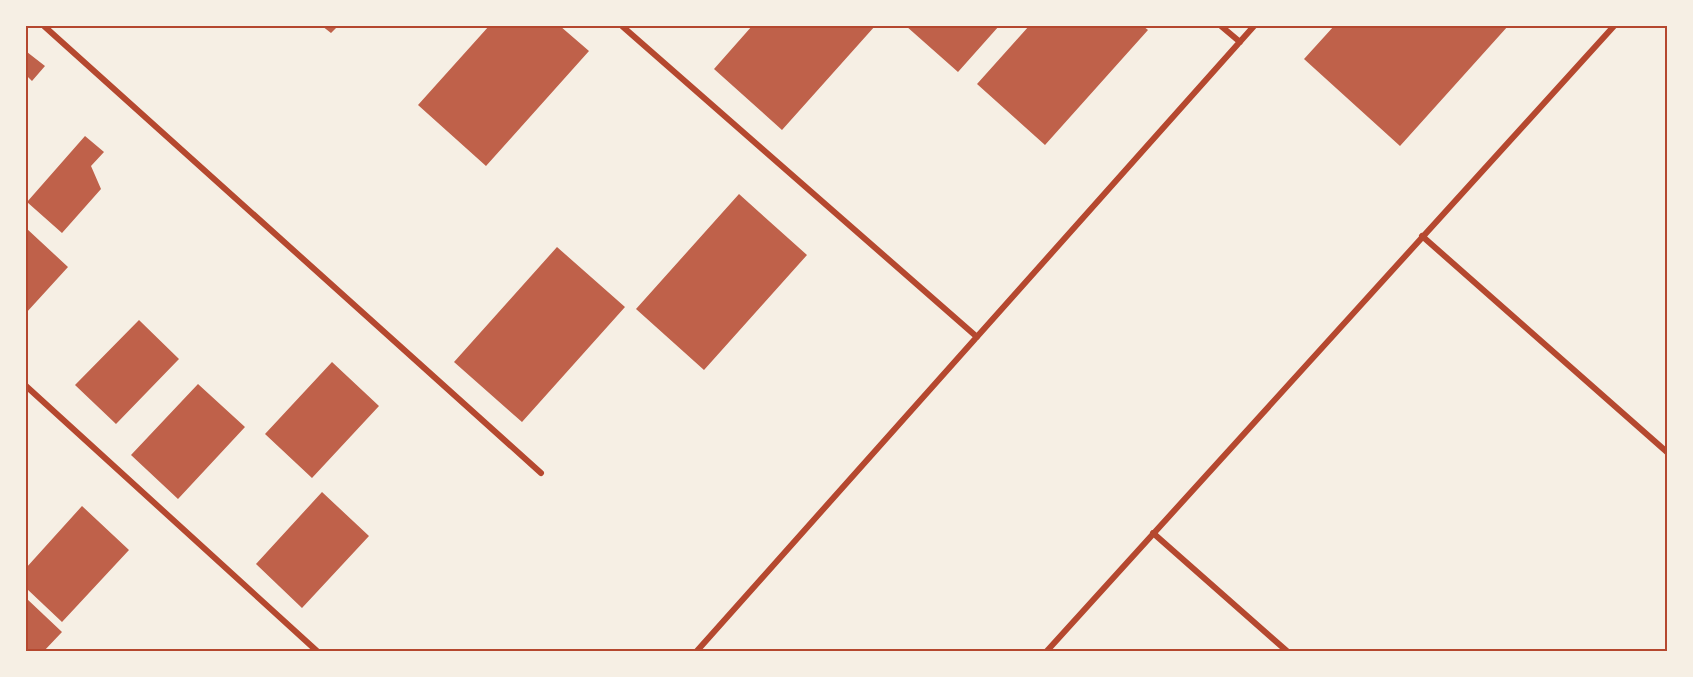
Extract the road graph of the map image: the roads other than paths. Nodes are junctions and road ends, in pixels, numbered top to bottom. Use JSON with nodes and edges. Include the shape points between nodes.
{"nodes":[{"id":1,"x":44,"y":26,"type":"edge"},
{"id":2,"x":622,"y":26,"type":"edge"},
{"id":3,"x":1221,"y":26,"type":"edge"},
{"id":4,"x":1254,"y":26,"type":"edge"},
{"id":5,"x":1614,"y":26,"type":"edge"},
{"id":6,"x":1240,"y":42,"type":"junction"},
{"id":7,"x":1422,"y":236,"type":"junction"},
{"id":8,"x":977,"y":337,"type":"junction"},
{"id":9,"x":26,"y":386,"type":"edge"},
{"id":10,"x":1668,"y":453,"type":"edge"},
{"id":11,"x":541,"y":474,"type":"dead end"},
{"id":12,"x":1153,"y":533,"type":"junction"},
{"id":13,"x":318,"y":651,"type":"edge"},
{"id":14,"x":696,"y":651,"type":"edge"},
{"id":15,"x":1046,"y":651,"type":"edge"},
{"id":16,"x":1288,"y":651,"type":"edge"}],
"edges":[{"from":1,"to":11,"type":"street"},
{"from":2,"to":8,"type":"street"},
{"from":3,"to":6,"type":"street"},
{"from":4,"to":6,"type":"street"},
{"from":5,"to":7,"type":"street"},
{"from":6,"to":8,"type":"street"},
{"from":7,"to":10,"type":"street"},
{"from":7,"to":12,"type":"street"},
{"from":8,"to":14,"type":"street"},
{"from":9,"to":13,"type":"street"},
{"from":12,"to":15,"type":"street"},
{"from":12,"to":16,"type":"street"}]}
